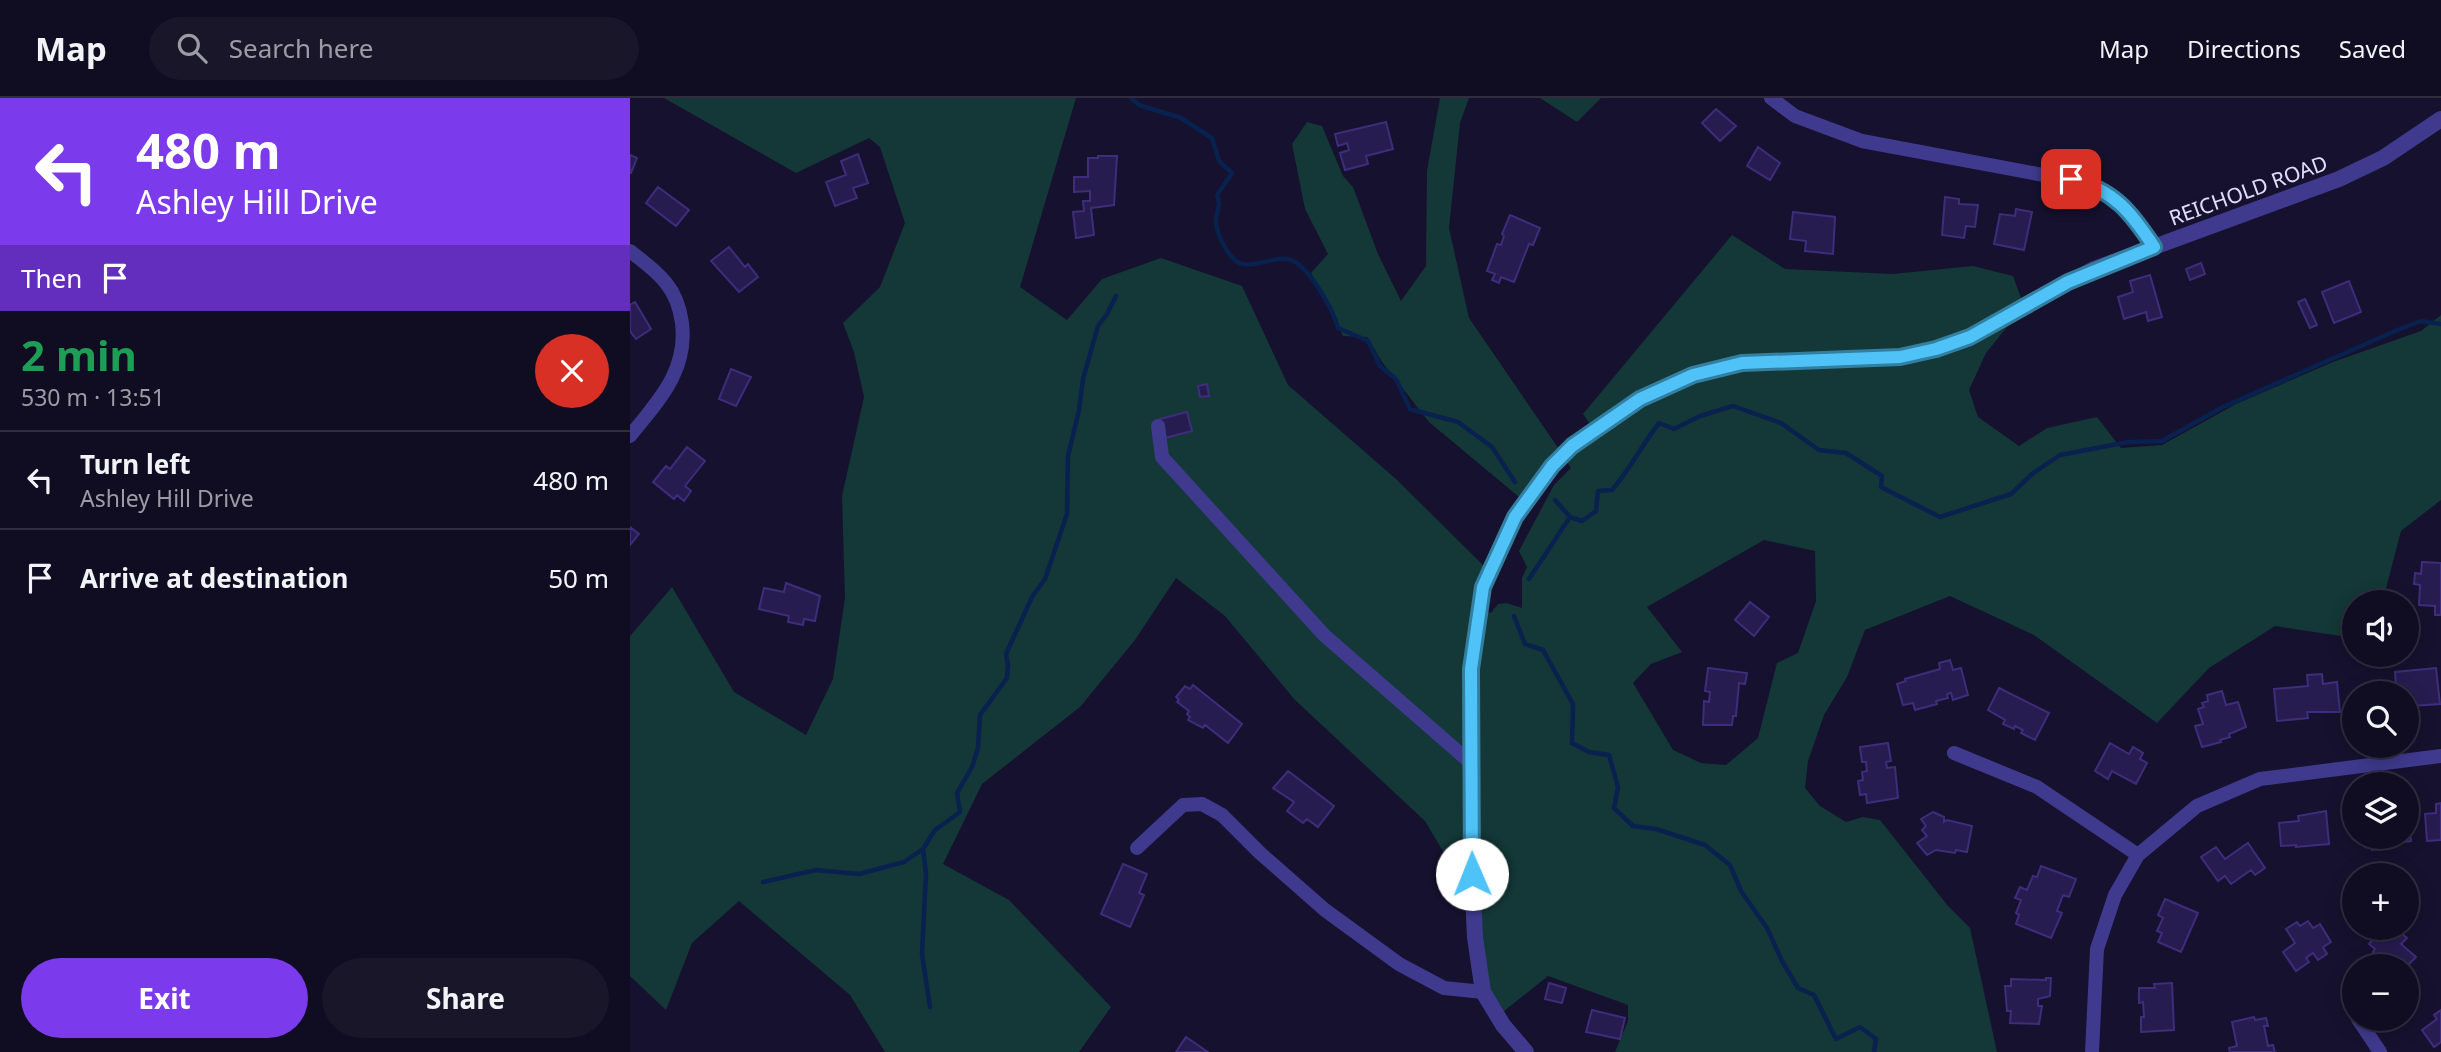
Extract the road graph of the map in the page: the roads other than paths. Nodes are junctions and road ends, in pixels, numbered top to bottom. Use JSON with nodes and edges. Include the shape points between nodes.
{"nodes":[{"id":1,"x":1771,"y":98,"type":"edge"},
{"id":2,"x":2441,"y":119,"type":"edge"},
{"id":3,"x":2154,"y":247,"type":"junction"},
{"id":4,"x":630,"y":251,"type":"edge"},
{"id":5,"x":1158,"y":426,"type":"dead end"},
{"id":6,"x":630,"y":436,"type":"edge"},
{"id":7,"x":1954,"y":753,"type":"dead end"},
{"id":8,"x":2441,"y":756,"type":"edge"},
{"id":9,"x":1471,"y":763,"type":"junction"},
{"id":10,"x":1137,"y":848,"type":"dead end"},
{"id":11,"x":2138,"y":855,"type":"junction"},
{"id":12,"x":1483,"y":992,"type":"junction"},
{"id":13,"x":2366,"y":1031,"type":"edge"},
{"id":14,"x":1526,"y":1052,"type":"edge"},
{"id":15,"x":2092,"y":1052,"type":"edge"},
{"id":16,"x":2380,"y":1052,"type":"edge"}],
"edges":[{"from":1,"to":3,"type":"street","via":[[1795,116],[1862,141],[2086,183],[2110,194],[2130,212]]},
{"from":2,"to":3,"type":"street","name":"REICHOLD ROAD","via":[[2383,158],[2339,179]]},
{"from":3,"to":9,"type":"street","name":"REICHOLD ROAD","via":[[2068,282],[1970,337],[1936,349],[1900,357],[1742,363],[1693,375],[1640,399],[1572,446],[1515,517],[1483,587],[1471,669]]},
{"from":4,"to":6,"type":"street","via":[[671,290],[683,333],[675,377]]},
{"from":5,"to":9,"type":"street","via":[[1162,457],[1324,635]]},
{"from":7,"to":11,"type":"street","via":[[2037,787]]},
{"from":8,"to":11,"type":"street","via":[[2260,779],[2197,806]]},
{"from":9,"to":12,"type":"street","name":"REICHOLD ROAD","via":[[1475,937]]},
{"from":10,"to":12,"type":"street","via":[[1183,805],[1202,804],[1222,815],[1325,910],[1399,964],[1444,988]]},
{"from":11,"to":15,"type":"street","via":[[2115,895],[2097,949]]},
{"from":12,"to":14,"type":"street","name":"REICHOLD ROAD"},
{"from":13,"to":16,"type":"street"}]}
